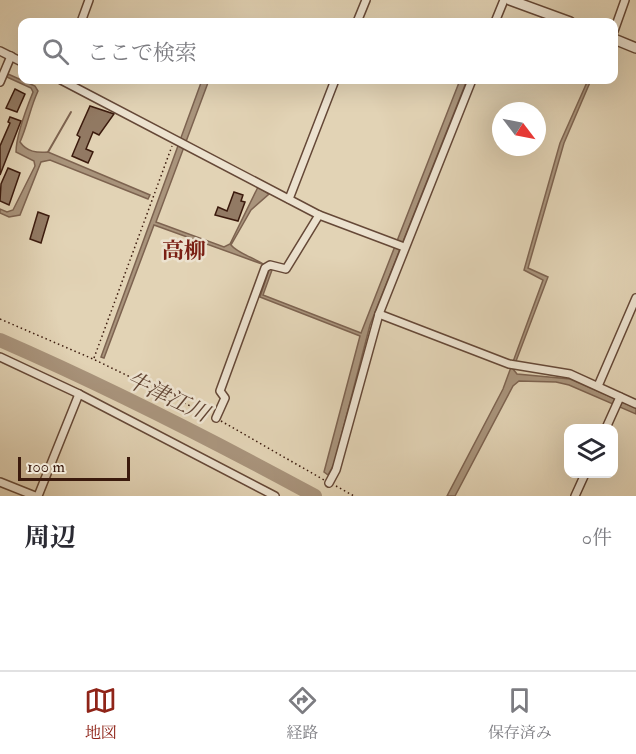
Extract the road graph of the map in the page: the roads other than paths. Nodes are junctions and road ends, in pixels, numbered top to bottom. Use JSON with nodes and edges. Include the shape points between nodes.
{"nodes":[{"id":1,"x":89,"y":0,"type":"edge"},
{"id":2,"x":366,"y":0,"type":"edge"},
{"id":3,"x":504,"y":0,"type":"edge"},
{"id":4,"x":510,"y":0,"type":"edge"},
{"id":5,"x":625,"y":0,"type":"edge"},
{"id":6,"x":82,"y":18,"type":"edge"},
{"id":7,"x":359,"y":18,"type":"edge"},
{"id":8,"x":497,"y":18,"type":"edge"},
{"id":9,"x":559,"y":18,"type":"edge"},
{"id":10,"x":618,"y":18,"type":"edge"},
{"id":11,"x":618,"y":41,"type":"edge"},
{"id":12,"x":636,"y":48,"type":"edge"},
{"id":13,"x":0,"y":51,"type":"edge"},
{"id":14,"x":11,"y":56,"type":"junction"},
{"id":15,"x":18,"y":60,"type":"edge"},
{"id":16,"x":0,"y":82,"type":"edge"},
{"id":17,"x":69,"y":84,"type":"edge"},
{"id":18,"x":333,"y":84,"type":"edge"},
{"id":19,"x":470,"y":84,"type":"edge"},
{"id":20,"x":289,"y":199,"type":"junction"},
{"id":21,"x":319,"y":215,"type":"junction"},
{"id":22,"x":404,"y":247,"type":"junction"},
{"id":23,"x":636,"y":298,"type":"edge"},
{"id":24,"x":379,"y":314,"type":"junction"},
{"id":25,"x":0,"y":357,"type":"edge"},
{"id":26,"x":598,"y":386,"type":"junction"},
{"id":27,"x":79,"y":394,"type":"junction"},
{"id":28,"x":620,"y":397,"type":"junction"},
{"id":29,"x":636,"y":404,"type":"edge"},
{"id":30,"x":216,"y":418,"type":"road end"},
{"id":31,"x":608,"y":424,"type":"edge"},
{"id":32,"x":583,"y":478,"type":"edge"},
{"id":33,"x":0,"y":482,"type":"edge"},
{"id":34,"x":329,"y":483,"type":"road end"},
{"id":35,"x":36,"y":496,"type":"edge"},
{"id":36,"x":275,"y":496,"type":"edge"},
{"id":37,"x":575,"y":496,"type":"edge"}],
"edges":[{"from":1,"to":6,"type":"street"},
{"from":2,"to":7,"type":"street"},
{"from":3,"to":8,"type":"street"},
{"from":4,"to":9,"type":"street"},
{"from":5,"to":10,"type":"street"},
{"from":11,"to":12,"type":"street"},
{"from":13,"to":14,"type":"street"},
{"from":14,"to":15,"type":"street"},
{"from":14,"to":16,"type":"street"},
{"from":17,"to":20,"type":"street"},
{"from":18,"to":20,"type":"street"},
{"from":19,"to":22,"type":"street"},
{"from":20,"to":21,"type":"street"},
{"from":21,"to":22,"type":"street"},
{"from":21,"to":30,"type":"street","via":[[286,269],[266,267],[220,391],[225,398]]},
{"from":22,"to":24,"type":"street"},
{"from":23,"to":26,"type":"street"},
{"from":24,"to":26,"type":"street","via":[[512,365],[570,374]]},
{"from":24,"to":34,"type":"street","via":[[336,470]]},
{"from":25,"to":27,"type":"street"},
{"from":26,"to":28,"type":"street"},
{"from":27,"to":35,"type":"street"},
{"from":27,"to":36,"type":"street"},
{"from":28,"to":29,"type":"street"},
{"from":28,"to":31,"type":"street"},
{"from":32,"to":37,"type":"street"},
{"from":33,"to":35,"type":"street"}]}
